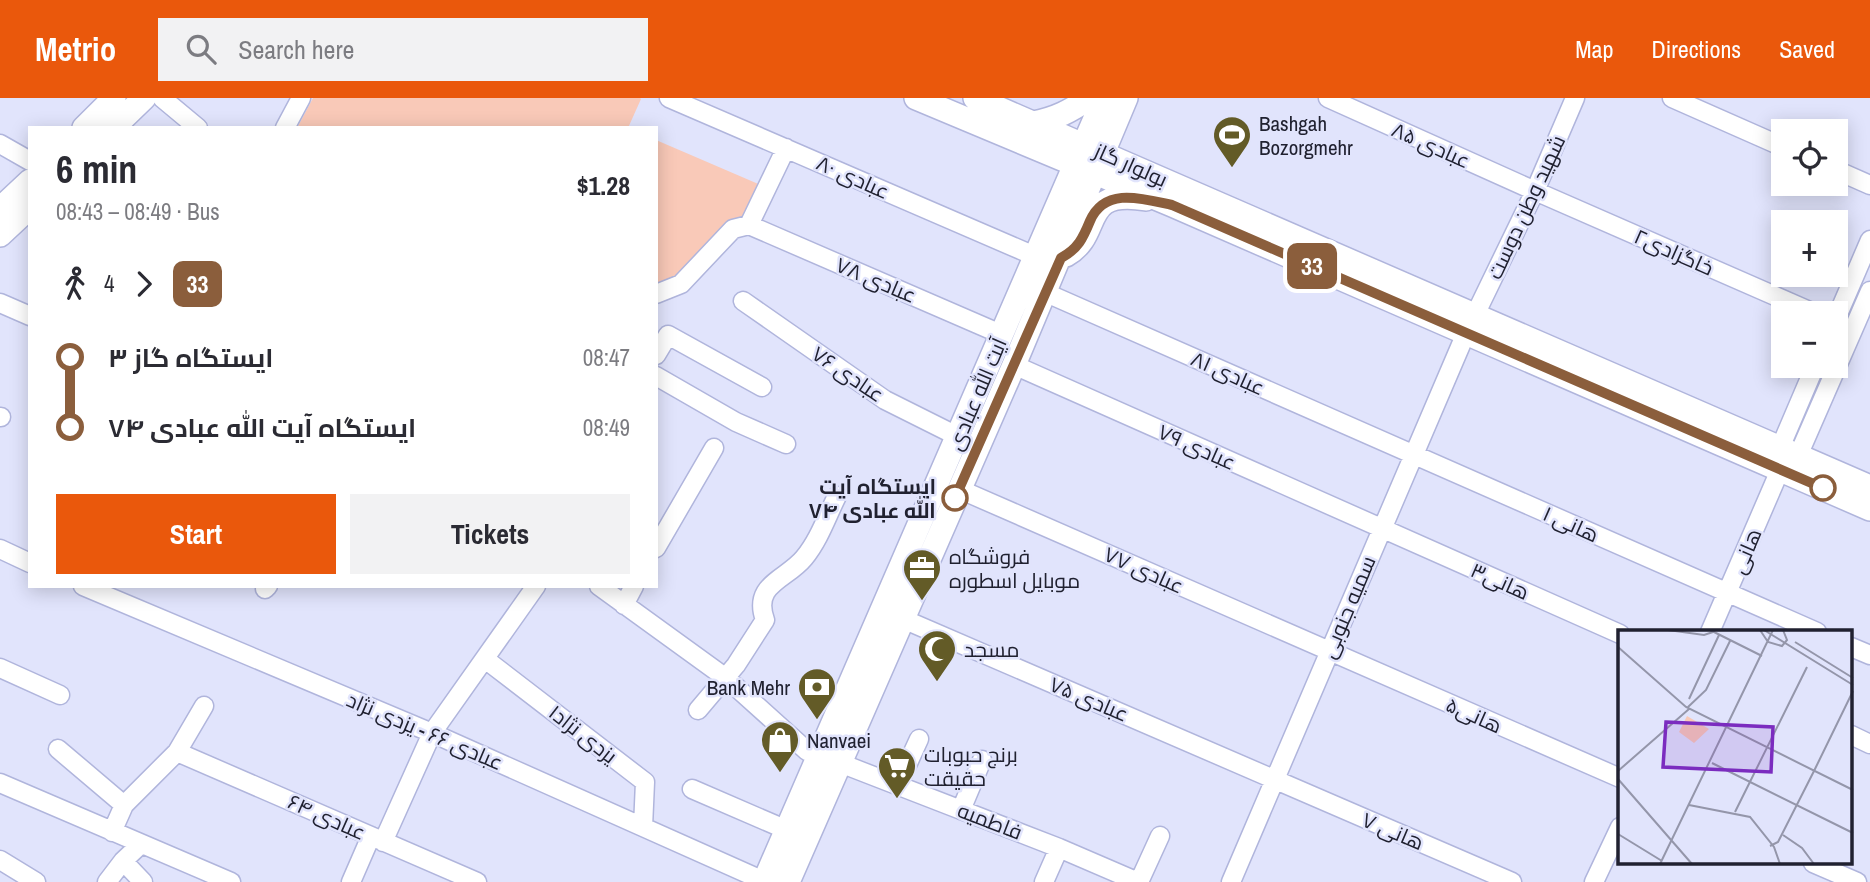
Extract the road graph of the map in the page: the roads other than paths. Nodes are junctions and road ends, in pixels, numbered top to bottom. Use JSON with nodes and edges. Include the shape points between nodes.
{"nodes":[{"id":1,"x":114,"y":98,"type":"edge"},
{"id":2,"x":144,"y":98,"type":"edge"},
{"id":3,"x":162,"y":98,"type":"edge"},
{"id":4,"x":301,"y":98,"type":"edge"},
{"id":5,"x":669,"y":98,"type":"edge"},
{"id":6,"x":916,"y":98,"type":"edge"},
{"id":7,"x":975,"y":98,"type":"edge"},
{"id":8,"x":1088,"y":98,"type":"edge"},
{"id":9,"x":1104,"y":98,"type":"edge"},
{"id":10,"x":1126,"y":98,"type":"edge"},
{"id":11,"x":1328,"y":98,"type":"edge"},
{"id":12,"x":1575,"y":98,"type":"edge"},
{"id":13,"x":1672,"y":98,"type":"edge"},
{"id":14,"x":1033,"y":123,"type":"junction"},
{"id":15,"x":86,"y":126,"type":"edge"},
{"id":16,"x":115,"y":126,"type":"edge"},
{"id":17,"x":196,"y":126,"type":"edge"},
{"id":18,"x":286,"y":126,"type":"edge"},
{"id":19,"x":1771,"y":142,"type":"edge"},
{"id":20,"x":0,"y":144,"type":"edge"},
{"id":21,"x":786,"y":148,"type":"junction"},
{"id":22,"x":28,"y":159,"type":"edge"},
{"id":23,"x":1089,"y":159,"type":"junction"},
{"id":24,"x":1848,"y":175,"type":"edge"},
{"id":25,"x":28,"y":183,"type":"edge"},
{"id":26,"x":1870,"y":185,"type":"edge"},
{"id":27,"x":1535,"y":191,"type":"junction"},
{"id":28,"x":1172,"y":205,"type":"junction"},
{"id":29,"x":0,"y":209,"type":"edge"},
{"id":30,"x":28,"y":209,"type":"edge"},
{"id":31,"x":749,"y":225,"type":"junction"},
{"id":32,"x":0,"y":235,"type":"edge"},
{"id":33,"x":1870,"y":240,"type":"edge"},
{"id":34,"x":1047,"y":261,"type":"junction"},
{"id":35,"x":1870,"y":291,"type":"edge"},
{"id":36,"x":1044,"y":292,"type":"junction"},
{"id":37,"x":658,"y":293,"type":"edge"},
{"id":38,"x":743,"y":301,"type":"dead end"},
{"id":39,"x":1787,"y":301,"type":"edge"},
{"id":40,"x":1844,"y":301,"type":"edge"},
{"id":41,"x":0,"y":303,"type":"edge"},
{"id":42,"x":28,"y":315,"type":"edge"},
{"id":43,"x":1471,"y":324,"type":"junction"},
{"id":44,"x":1853,"y":330,"type":"junction"},
{"id":45,"x":1003,"y":335,"type":"junction"},
{"id":46,"x":1870,"y":338,"type":"edge"},
{"id":47,"x":658,"y":352,"type":"edge"},
{"id":48,"x":1014,"y":365,"type":"junction"},
{"id":49,"x":658,"y":377,"type":"edge"},
{"id":50,"x":1811,"y":378,"type":"edge"},
{"id":51,"x":762,"y":387,"type":"dead end"},
{"id":52,"x":959,"y":437,"type":"junction"},
{"id":53,"x":786,"y":444,"type":"dead end"},
{"id":54,"x":714,"y":448,"type":"dead end"},
{"id":55,"x":1413,"y":454,"type":"junction"},
{"id":56,"x":1786,"y":458,"type":"junction"},
{"id":57,"x":1870,"y":487,"type":"edge"},
{"id":58,"x":959,"y":489,"type":"junction"},
{"id":59,"x":837,"y":496,"type":"dead end"},
{"id":60,"x":1870,"y":509,"type":"edge"},
{"id":61,"x":1381,"y":528,"type":"junction"},
{"id":62,"x":658,"y":545,"type":"edge"},
{"id":63,"x":0,"y":549,"type":"edge"},
{"id":64,"x":28,"y":562,"type":"edge"},
{"id":65,"x":88,"y":588,"type":"edge"},
{"id":66,"x":602,"y":588,"type":"edge"},
{"id":67,"x":633,"y":588,"type":"edge"},
{"id":68,"x":532,"y":592,"type":"edge"},
{"id":69,"x":1728,"y":593,"type":"junction"},
{"id":70,"x":624,"y":605,"type":"junction"},
{"id":71,"x":903,"y":619,"type":"junction"},
{"id":72,"x":1711,"y":630,"type":"edge"},
{"id":73,"x":1812,"y":630,"type":"edge"},
{"id":74,"x":1618,"y":633,"type":"edge"},
{"id":75,"x":1853,"y":648,"type":"edge"},
{"id":76,"x":1329,"y":651,"type":"junction"},
{"id":77,"x":1870,"y":655,"type":"edge"},
{"id":78,"x":485,"y":659,"type":"junction"},
{"id":79,"x":0,"y":668,"type":"edge"},
{"id":80,"x":726,"y":678,"type":"junction"},
{"id":81,"x":60,"y":695,"type":"dead end"},
{"id":82,"x":204,"y":706,"type":"dead end"},
{"id":83,"x":698,"y":710,"type":"dead end"},
{"id":84,"x":432,"y":733,"type":"junction"},
{"id":85,"x":1853,"y":736,"type":"edge"},
{"id":86,"x":919,"y":739,"type":"dead end"},
{"id":87,"x":1870,"y":744,"type":"edge"},
{"id":88,"x":58,"y":749,"type":"dead end"},
{"id":89,"x":807,"y":751,"type":"dead end"},
{"id":90,"x":177,"y":752,"type":"junction"},
{"id":91,"x":982,"y":760,"type":"dead end"},
{"id":92,"x":840,"y":763,"type":"junction"},
{"id":93,"x":1618,"y":777,"type":"edge"},
{"id":94,"x":1274,"y":779,"type":"junction"},
{"id":95,"x":0,"y":783,"type":"edge"},
{"id":96,"x":898,"y":785,"type":"junction"},
{"id":97,"x":692,"y":789,"type":"dead end"},
{"id":98,"x":124,"y":805,"type":"junction"},
{"id":99,"x":961,"y":810,"type":"junction"},
{"id":100,"x":643,"y":827,"type":"junction"},
{"id":101,"x":787,"y":831,"type":"junction"},
{"id":102,"x":1618,"y":831,"type":"edge"},
{"id":103,"x":112,"y":832,"type":"junction"},
{"id":104,"x":1160,"y":836,"type":"dead end"},
{"id":105,"x":377,"y":839,"type":"junction"},
{"id":106,"x":141,"y":844,"type":"junction"},
{"id":107,"x":1059,"y":848,"type":"junction"},
{"id":108,"x":0,"y":860,"type":"edge"},
{"id":109,"x":123,"y":861,"type":"junction"},
{"id":110,"x":1815,"y":864,"type":"edge"},
{"id":111,"x":764,"y":881,"type":"edge"},
{"id":112,"x":36,"y":882,"type":"edge"},
{"id":113,"x":107,"y":882,"type":"edge"},
{"id":114,"x":144,"y":882,"type":"edge"},
{"id":115,"x":231,"y":882,"type":"edge"},
{"id":116,"x":351,"y":882,"type":"edge"},
{"id":117,"x":477,"y":882,"type":"edge"},
{"id":118,"x":788,"y":882,"type":"edge"},
{"id":119,"x":1044,"y":882,"type":"edge"},
{"id":120,"x":1139,"y":882,"type":"edge"},
{"id":121,"x":1231,"y":882,"type":"edge"},
{"id":122,"x":1512,"y":882,"type":"edge"},
{"id":123,"x":1594,"y":882,"type":"edge"},
{"id":124,"x":1857,"y":882,"type":"edge"}],
"edges":[{"from":1,"to":15,"type":"main road"},
{"from":2,"to":16,"type":"main road"},
{"from":3,"to":17,"type":"street"},
{"from":4,"to":18,"type":"street"},
{"from":5,"to":21,"type":"street","name":"عبادی ۸۰"},
{"from":6,"to":23,"type":"main road"},
{"from":7,"to":14,"type":"main road"},
{"from":8,"to":14,"type":"main road","via":[[1072,111]]},
{"from":9,"to":23,"type":"main road","name":"آیت الله عبادی"},
{"from":10,"to":23,"type":"main road","name":"آیت الله عبادی"},
{"from":11,"to":27,"type":"street","name":"عبادی ۸۵"},
{"from":12,"to":27,"type":"street","name":"شهید وطن دوست"},
{"from":13,"to":19,"type":"street"},
{"from":14,"to":23,"type":"main road"},
{"from":20,"to":22,"type":"street"},
{"from":21,"to":31,"type":"street"},
{"from":21,"to":34,"type":"street","name":"عبادی ۸۰"},
{"from":23,"to":28,"type":"main road","name":"بولوار گاز"},
{"from":23,"to":34,"type":"main road","name":"آیت الله عبادی"},
{"from":23,"to":43,"type":"main road","name":"بولوار گاز"},
{"from":24,"to":26,"type":"street"},
{"from":25,"to":29,"type":"main road"},
{"from":27,"to":39,"type":"street","name":"خاگزادی۲"},
{"from":27,"to":43,"type":"street","name":"شهید وطن دوست"},
{"from":28,"to":34,"type":"main road","via":[[1128,196],[1110,200],[1099,206],[1080,244],[1061,258]]},
{"from":28,"to":43,"type":"main road","name":"بولوار گاز"},
{"from":30,"to":32,"type":"main road"},
{"from":31,"to":37,"type":"street","via":[[733,229],[681,284]]},
{"from":31,"to":45,"type":"street","name":"عبادی ۷۸"},
{"from":33,"to":40,"type":"street"},
{"from":34,"to":36,"type":"main road","name":"آیت الله عبادی"},
{"from":34,"to":45,"type":"main road","name":"آیت الله عبادی"},
{"from":35,"to":44,"type":"street"},
{"from":36,"to":48,"type":"main road","name":"آیت الله عبادی"},
{"from":36,"to":55,"type":"street","name":"عبادی ۸۱"},
{"from":38,"to":52,"type":"street","name":"عبادی ۷۶","via":[[885,400]]},
{"from":41,"to":42,"type":"street"},
{"from":43,"to":55,"type":"street","name":"سمیه جنوبی"},
{"from":43,"to":56,"type":"main road","name":"بولوار گاز"},
{"from":44,"to":46,"type":"street"},
{"from":44,"to":56,"type":"street"},
{"from":45,"to":52,"type":"main road","name":"آیت الله عبادی"},
{"from":47,"to":51,"type":"street","via":[[668,335]]},
{"from":48,"to":58,"type":"main road","name":"آیت الله عبادی"},
{"from":48,"to":61,"type":"street","name":"عبادی ۷۹"},
{"from":49,"to":53,"type":"street","via":[[736,422]]},
{"from":50,"to":56,"type":"street"},
{"from":52,"to":101,"type":"main road","name":"آیت الله عبادی"},
{"from":54,"to":62,"type":"street"},
{"from":55,"to":61,"type":"street","name":"سمیه جنوبی"},
{"from":55,"to":69,"type":"street","name":"هانی ۱"},
{"from":56,"to":57,"type":"main road","name":"بولوار گاز"},
{"from":56,"to":60,"type":"main road","name":"بولوار گاز"},
{"from":56,"to":69,"type":"street","name":"هانی"},
{"from":58,"to":71,"type":"main road","name":"آیت الله عبادی"},
{"from":58,"to":76,"type":"street","name":"عبادی ۷۷"},
{"from":59,"to":80,"type":"street","via":[[803,559],[765,592],[761,608],[765,620]]},
{"from":61,"to":74,"type":"street","name":"هانی۳"},
{"from":61,"to":76,"type":"street","name":"سمیه جنوبی"},
{"from":63,"to":64,"type":"street"},
{"from":65,"to":84,"type":"street","name":"عبادی ۶۶ - یزدی نژاد"},
{"from":66,"to":70,"type":"street"},
{"from":67,"to":70,"type":"street"},
{"from":68,"to":78,"type":"street"},
{"from":69,"to":72,"type":"street","name":"هانی"},
{"from":69,"to":73,"type":"street","name":"هانی ۱"},
{"from":70,"to":80,"type":"street"},
{"from":71,"to":92,"type":"main road","name":"آیت الله عبادی"},
{"from":71,"to":94,"type":"street","name":"عبادی ۷۵"},
{"from":75,"to":77,"type":"street"},
{"from":76,"to":93,"type":"street","name":"هانی۵"},
{"from":76,"to":94,"type":"street","name":"سمیه جنوبی"},
{"from":78,"to":84,"type":"street"},
{"from":78,"to":100,"type":"street","name":"یزدی نژاد۱","via":[[645,782]]},
{"from":79,"to":81,"type":"street"},
{"from":80,"to":83,"type":"street"},
{"from":80,"to":89,"type":"street"},
{"from":82,"to":90,"type":"street"},
{"from":84,"to":100,"type":"street","name":"عبادی ۶۶ - یزدی نژاد"},
{"from":84,"to":105,"type":"street"},
{"from":85,"to":87,"type":"street"},
{"from":86,"to":96,"type":"street"},
{"from":88,"to":98,"type":"street"},
{"from":90,"to":98,"type":"street"},
{"from":90,"to":105,"type":"street","name":"عبادی ۶۴"},
{"from":91,"to":99,"type":"street"},
{"from":92,"to":96,"type":"street","name":"فاطمیه"},
{"from":92,"to":118,"type":"main road","name":"آیت الله عبادی"},
{"from":94,"to":121,"type":"street","name":"سمیه جنوبی"},
{"from":94,"to":122,"type":"street","name":"هانی ۷"},
{"from":95,"to":103,"type":"street"},
{"from":96,"to":99,"type":"street","name":"فاطمیه"},
{"from":97,"to":101,"type":"street"},
{"from":98,"to":103,"type":"street"},
{"from":99,"to":107,"type":"street","name":"فاطمیه"},
{"from":100,"to":111,"type":"street","name":"عبادی ۶۶ - یزدی نژاد"},
{"from":101,"to":111,"type":"main road","name":"آیت الله عبادی"},
{"from":102,"to":123,"type":"street"},
{"from":103,"to":106,"type":"street"},
{"from":104,"to":120,"type":"street"},
{"from":105,"to":116,"type":"street"},
{"from":105,"to":117,"type":"street","name":"عبادی ۶۴"},
{"from":106,"to":109,"type":"street"},
{"from":106,"to":115,"type":"street"},
{"from":107,"to":119,"type":"street"},
{"from":107,"to":120,"type":"street","name":"فاطمیه"},
{"from":108,"to":112,"type":"street"},
{"from":109,"to":113,"type":"street"},
{"from":109,"to":114,"type":"street"},
{"from":110,"to":124,"type":"street"}]}
